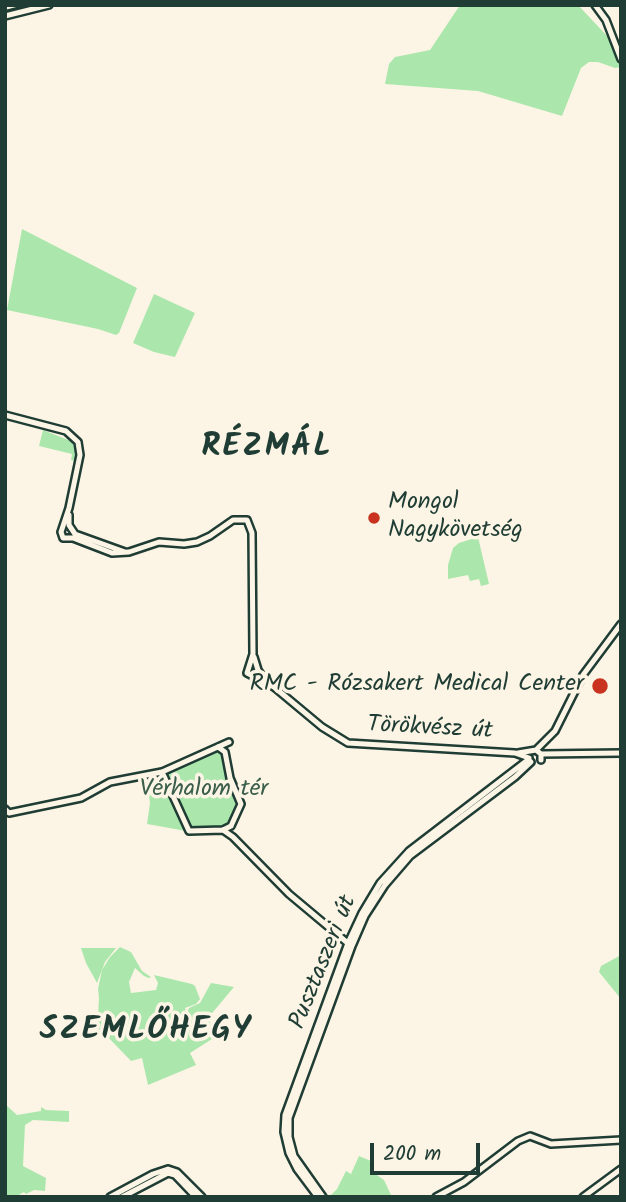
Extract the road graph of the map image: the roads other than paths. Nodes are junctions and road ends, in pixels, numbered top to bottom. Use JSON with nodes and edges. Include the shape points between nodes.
{"nodes":[{"id":1,"x":49,"y":5,"type":"edge"},
{"id":2,"x":595,"y":5,"type":"edge"},
{"id":3,"x":5,"y":16,"type":"edge"},
{"id":4,"x":621,"y":59,"type":"edge"},
{"id":5,"x":5,"y":415,"type":"edge"},
{"id":6,"x":69,"y":508,"type":"junction"},
{"id":7,"x":62,"y":528,"type":"junction"},
{"id":8,"x":72,"y":529,"type":"junction"},
{"id":9,"x":70,"y":538,"type":"junction"},
{"id":10,"x":125,"y":552,"type":"junction"},
{"id":11,"x":621,"y":624,"type":"edge"},
{"id":12,"x":253,"y":654,"type":"junction"},
{"id":13,"x":250,"y":666,"type":"junction"},
{"id":14,"x":256,"y":671,"type":"junction"},
{"id":15,"x":549,"y":739,"type":"junction"},
{"id":16,"x":229,"y":742,"type":"dead end"},
{"id":17,"x":218,"y":747,"type":"junction"},
{"id":18,"x":512,"y":753,"type":"junction"},
{"id":19,"x":558,"y":753,"type":"junction"},
{"id":20,"x":621,"y":753,"type":"edge"},
{"id":21,"x":538,"y":754,"type":"junction"},
{"id":22,"x":530,"y":760,"type":"junction"},
{"id":23,"x":520,"y":767,"type":"junction"},
{"id":24,"x":162,"y":772,"type":"junction"},
{"id":25,"x":7,"y":811,"type":"edge"},
{"id":26,"x":231,"y":826,"type":"junction"},
{"id":27,"x":223,"y":830,"type":"junction"},
{"id":28,"x":233,"y":837,"type":"junction"},
{"id":29,"x":426,"y":840,"type":"junction"},
{"id":30,"x":350,"y":944,"type":"junction"},
{"id":31,"x":621,"y":1140,"type":"edge"},
{"id":32,"x":621,"y":1169,"type":"edge"},
{"id":33,"x":168,"y":1171,"type":"junction"},
{"id":34,"x":110,"y":1197,"type":"edge"},
{"id":35,"x":122,"y":1197,"type":"edge"},
{"id":36,"x":196,"y":1197,"type":"edge"},
{"id":37,"x":202,"y":1197,"type":"edge"},
{"id":38,"x":320,"y":1197,"type":"edge"},
{"id":39,"x":436,"y":1197,"type":"edge"},
{"id":40,"x":583,"y":1197,"type":"edge"}],
"edges":[{"from":1,"to":3,"type":"street"},
{"from":2,"to":4,"type":"street"},
{"from":5,"to":6,"type":"street","via":[[66,431],[76,440],[81,451]]},
{"from":6,"to":7,"type":"street"},
{"from":6,"to":8,"type":"street"},
{"from":7,"to":8,"type":"street"},
{"from":7,"to":9,"type":"street","via":[[62,536]]},
{"from":8,"to":9,"type":"street"},
{"from":8,"to":10,"type":"street","via":[[81,537]]},
{"from":9,"to":10,"type":"street","via":[[105,551]]},
{"from":10,"to":12,"type":"street","via":[[159,542],[197,542],[233,520],[247,520],[253,533]]},
{"from":11,"to":15,"type":"street","via":[[583,675]]},
{"from":12,"to":13,"type":"street"},
{"from":12,"to":14,"type":"street"},
{"from":13,"to":14,"type":"street"},
{"from":13,"to":14,"type":"street","via":[[247,673]]},
{"from":14,"to":18,"type":"street","name":"Törökvész út","via":[[307,717],[348,743]]},
{"from":15,"to":19,"type":"street","via":[[550,749]]},
{"from":15,"to":21,"type":"street"},
{"from":16,"to":17,"type":"street"},
{"from":17,"to":24,"type":"street"},
{"from":17,"to":26,"type":"street","via":[[225,752],[241,804]]},
{"from":18,"to":21,"type":"street"},
{"from":18,"to":22,"type":"street","name":"Törökvész út"},
{"from":18,"to":23,"type":"street","via":[[520,758]]},
{"from":19,"to":20,"type":"street"},
{"from":19,"to":21,"type":"street"},
{"from":21,"to":22,"type":"street"},
{"from":21,"to":22,"type":"street","via":[[536,763]]},
{"from":22,"to":23,"type":"street","name":"Pusztaszeri út"},
{"from":22,"to":29,"type":"street","name":"Pusztaszeri út","via":[[509,782]]},
{"from":23,"to":29,"type":"street","name":"Pusztaszeri út"},
{"from":24,"to":25,"type":"street","via":[[123,778],[82,798]]},
{"from":24,"to":27,"type":"street","via":[[189,831]]},
{"from":26,"to":27,"type":"street"},
{"from":26,"to":28,"type":"street"},
{"from":27,"to":28,"type":"street"},
{"from":28,"to":30,"type":"street","via":[[289,894]]},
{"from":29,"to":30,"type":"street","name":"Pusztaszeri út","via":[[409,851],[380,883]]},
{"from":30,"to":38,"type":"street","name":"Pusztaszeri út","via":[[284,1123],[290,1158]]},
{"from":31,"to":39,"type":"street","via":[[551,1144],[530,1136]]},
{"from":32,"to":40,"type":"street"},
{"from":33,"to":34,"type":"street"},
{"from":33,"to":35,"type":"street"},
{"from":33,"to":36,"type":"street"},
{"from":33,"to":37,"type":"street","via":[[177,1172]]}]}
